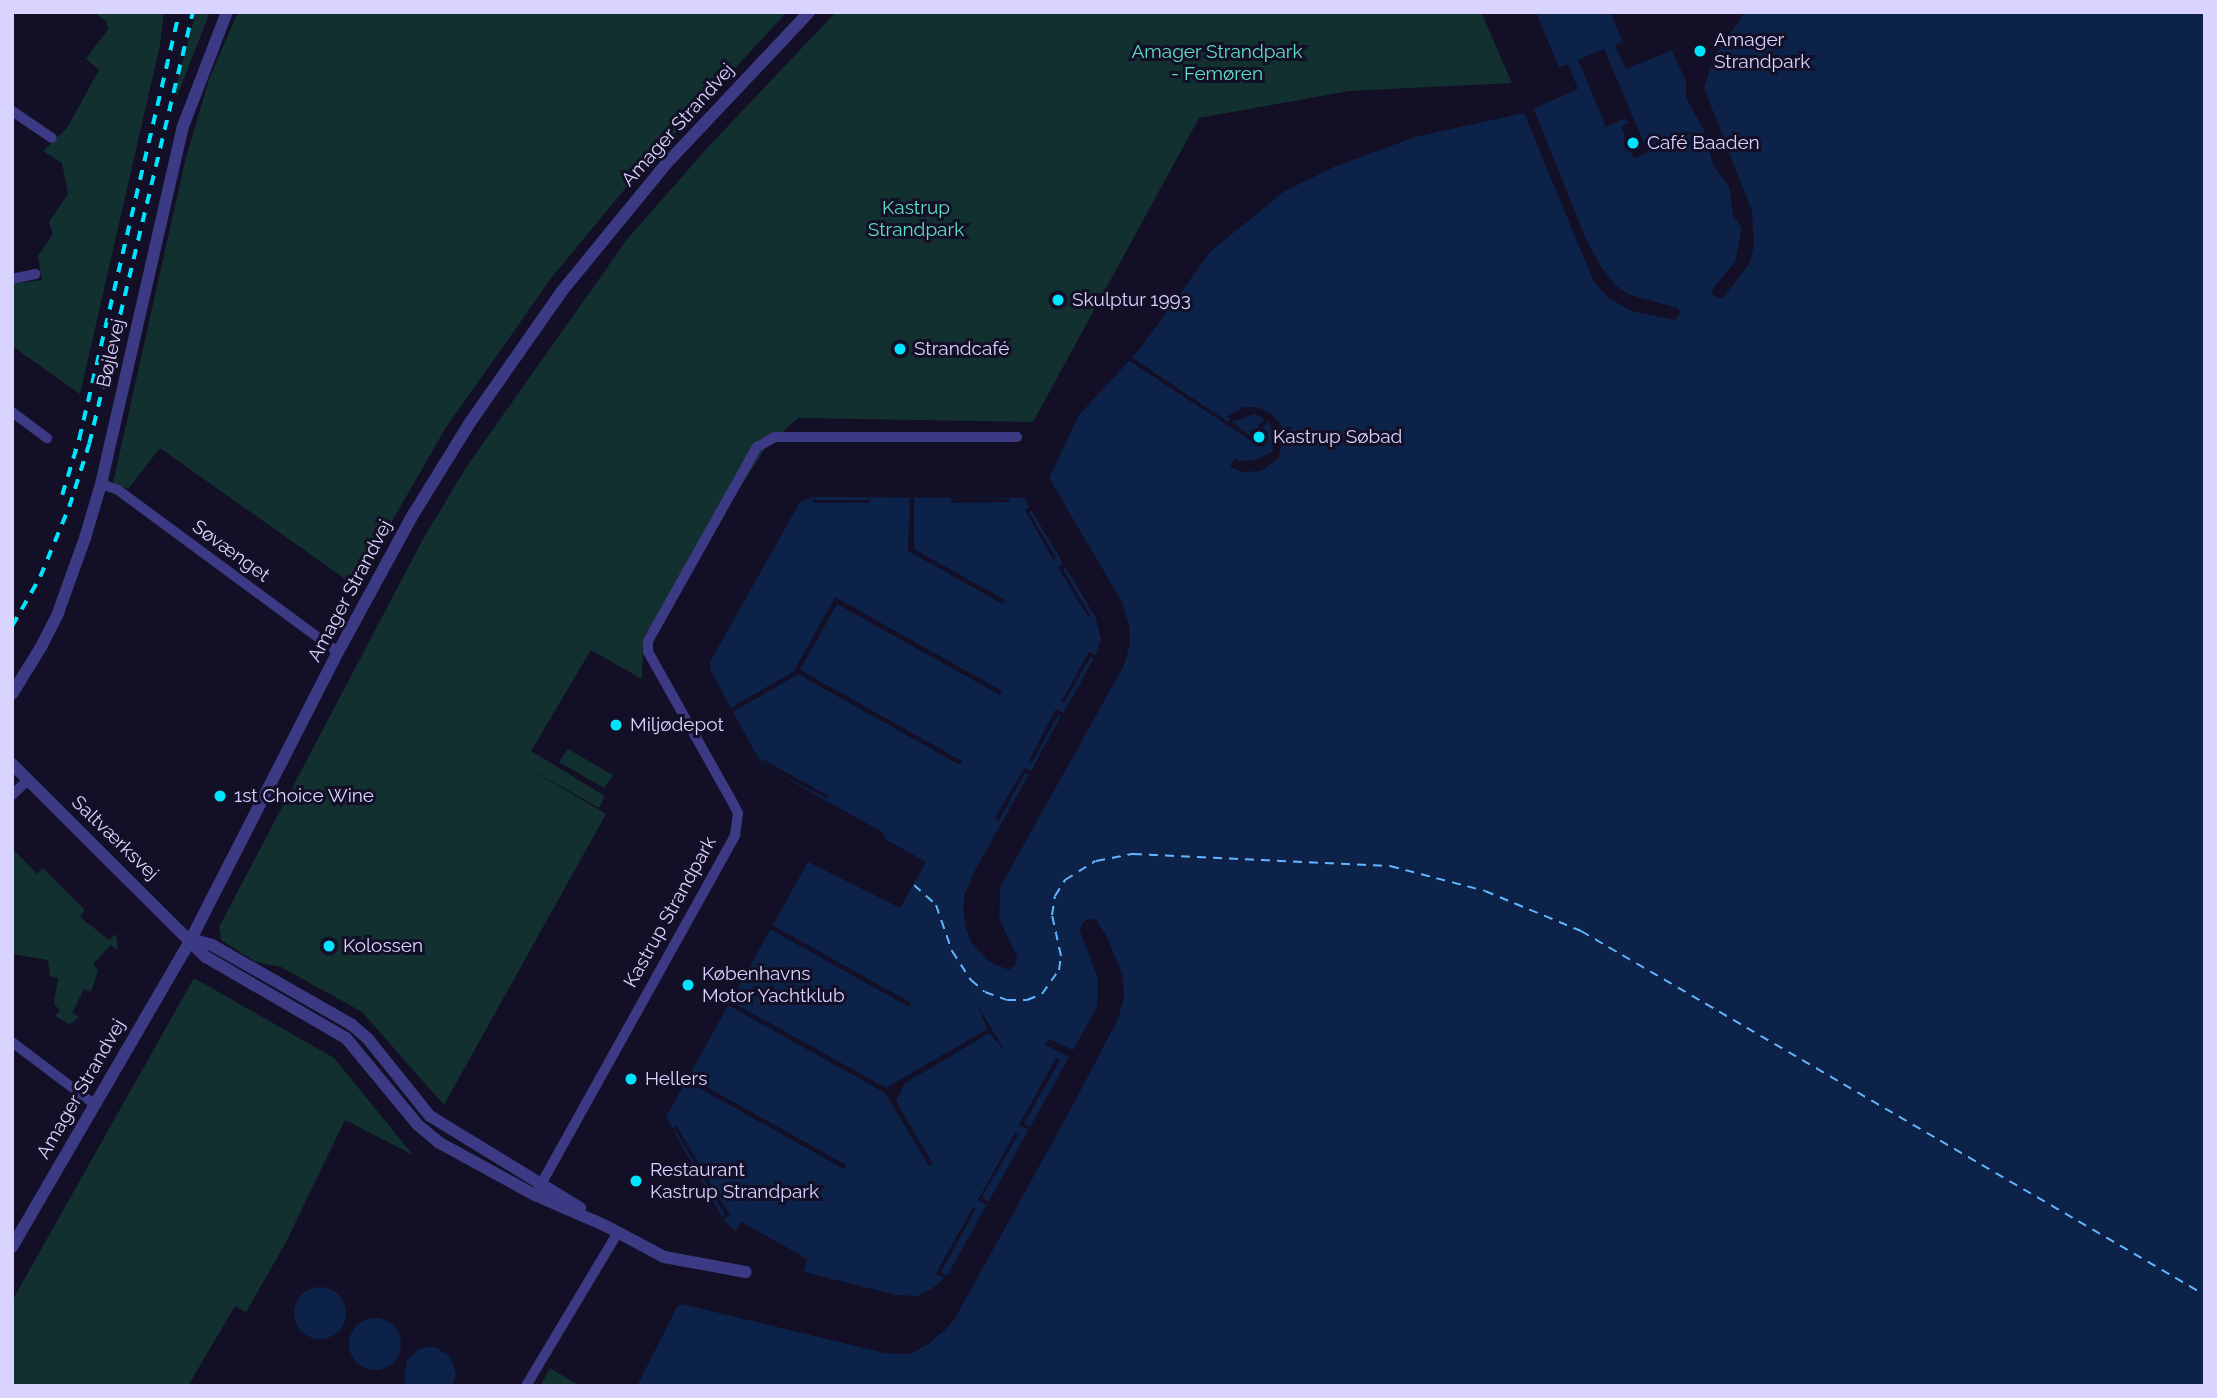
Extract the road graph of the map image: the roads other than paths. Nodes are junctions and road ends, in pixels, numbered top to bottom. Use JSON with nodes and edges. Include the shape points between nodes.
{"nodes":[{"id":1,"x":227,"y":12,"type":"edge"},
{"id":2,"x":809,"y":12,"type":"edge"},
{"id":3,"x":12,"y":111,"type":"edge"},
{"id":4,"x":52,"y":138,"type":"dead end"},
{"id":5,"x":35,"y":274,"type":"dead end"},
{"id":6,"x":12,"y":279,"type":"edge"},
{"id":7,"x":12,"y":412,"type":"edge"},
{"id":8,"x":1017,"y":436,"type":"dead end"},
{"id":9,"x":47,"y":438,"type":"dead end"},
{"id":10,"x":101,"y":484,"type":"junction"},
{"id":11,"x":338,"y":652,"type":"junction"},
{"id":12,"x":12,"y":694,"type":"edge"},
{"id":13,"x":12,"y":764,"type":"edge"},
{"id":14,"x":28,"y":780,"type":"junction"},
{"id":15,"x":12,"y":795,"type":"edge"},
{"id":16,"x":191,"y":939,"type":"junction"},
{"id":17,"x":12,"y":1042,"type":"edge"},
{"id":18,"x":94,"y":1104,"type":"junction"},
{"id":19,"x":542,"y":1183,"type":"junction"},
{"id":20,"x":535,"y":1195,"type":"junction"},
{"id":21,"x":612,"y":1229,"type":"junction"},
{"id":22,"x":12,"y":1247,"type":"edge"},
{"id":23,"x":746,"y":1272,"type":"dead end"},
{"id":24,"x":526,"y":1386,"type":"edge"}],
"edges":[{"from":1,"to":10,"type":"street","name":"Bøjlevej","via":[[182,129]]},
{"from":2,"to":11,"type":"street","name":"Amager Strandvej","via":[[666,164],[562,291],[471,421],[411,518]]},
{"from":3,"to":4,"type":"street"},
{"from":5,"to":6,"type":"street"},
{"from":7,"to":9,"type":"street"},
{"from":8,"to":19,"type":"street","name":"Kastrup Strandpark","via":[[775,437],[757,447],[648,641],[648,652],[738,813],[735,835]]},
{"from":10,"to":11,"type":"street","name":"Søvænget","via":[[118,490]]},
{"from":10,"to":12,"type":"street","name":"Bøjlevej","via":[[58,613]]},
{"from":11,"to":16,"type":"street","name":"Amager Strandvej"},
{"from":13,"to":14,"type":"street","name":"Saltværksvej"},
{"from":14,"to":15,"type":"street"},
{"from":14,"to":16,"type":"street","name":"Saltværksvej"},
{"from":16,"to":18,"type":"street","name":"Amager Strandvej"},
{"from":16,"to":19,"type":"street","via":[[212,945],[352,1025],[430,1116]]},
{"from":16,"to":20,"type":"street","via":[[206,957],[346,1038],[418,1125],[438,1142]]},
{"from":17,"to":18,"type":"street"},
{"from":18,"to":22,"type":"street","name":"Amager Strandvej"},
{"from":19,"to":20,"type":"street","name":"Kastrup Strandpark"},
{"from":19,"to":21,"type":"street"},
{"from":20,"to":21,"type":"street"},
{"from":21,"to":23,"type":"street","via":[[664,1257]]},
{"from":21,"to":24,"type":"street"}]}
